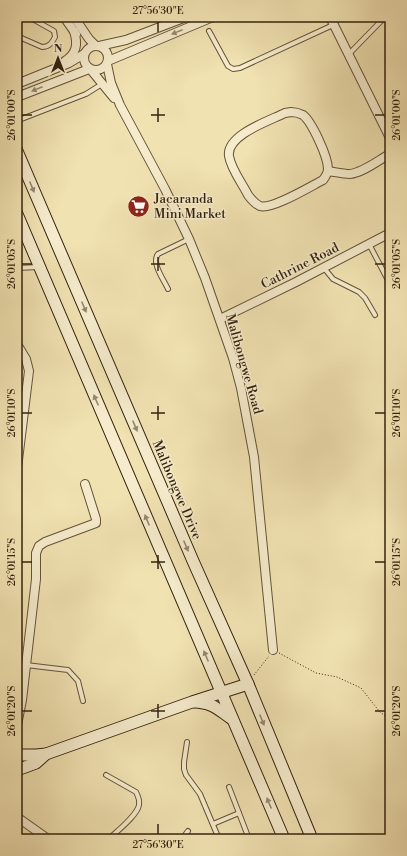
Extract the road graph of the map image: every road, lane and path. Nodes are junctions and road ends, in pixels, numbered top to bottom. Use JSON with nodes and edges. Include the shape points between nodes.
{"nodes":[{"id":1,"x":29,"y":17,"type":"edge"},
{"id":2,"x":64,"y":17,"type":"edge"},
{"id":3,"x":74,"y":17,"type":"edge"},
{"id":4,"x":213,"y":17,"type":"edge"},
{"id":5,"x":385,"y":17,"type":"edge"},
{"id":6,"x":183,"y":18,"type":"edge"},
{"id":7,"x":332,"y":21,"type":"edge"},
{"id":8,"x":74,"y":31,"type":"junction"},
{"id":9,"x":209,"y":31,"type":"dead end"},
{"id":10,"x":17,"y":36,"type":"edge"},
{"id":11,"x":98,"y":46,"type":"junction"},
{"id":12,"x":84,"y":54,"type":"junction"},
{"id":13,"x":349,"y":55,"type":"junction"},
{"id":14,"x":107,"y":62,"type":"junction"},
{"id":15,"x":55,"y":68,"type":"junction"},
{"id":16,"x":90,"y":69,"type":"junction"},
{"id":17,"x":17,"y":84,"type":"edge"},
{"id":18,"x":102,"y":84,"type":"junction"},
{"id":19,"x":17,"y":98,"type":"edge"},
{"id":20,"x":120,"y":105,"type":"junction"},
{"id":21,"x":19,"y":120,"type":"dead end"},
{"id":22,"x":390,"y":138,"type":"edge"},
{"id":23,"x":17,"y":151,"type":"edge"},
{"id":24,"x":390,"y":154,"type":"edge"},
{"id":25,"x":328,"y":171,"type":"junction"},
{"id":26,"x":17,"y":214,"type":"edge"},
{"id":27,"x":390,"y":233,"type":"edge"},
{"id":28,"x":189,"y":239,"type":"junction"},
{"id":29,"x":369,"y":244,"type":"junction"},
{"id":30,"x":40,"y":267,"type":"junction"},
{"id":31,"x":17,"y":268,"type":"edge"},
{"id":32,"x":324,"y":268,"type":"junction"},
{"id":33,"x":390,"y":284,"type":"edge"},
{"id":34,"x":168,"y":289,"type":"dead end"},
{"id":35,"x":375,"y":315,"type":"dead end"},
{"id":36,"x":220,"y":319,"type":"junction"},
{"id":37,"x":17,"y":344,"type":"edge"},
{"id":38,"x":20,"y":414,"type":"edge"},
{"id":39,"x":17,"y":468,"type":"edge"},
{"id":40,"x":85,"y":484,"type":"dead end"},
{"id":41,"x":273,"y":650,"type":"junction"},
{"id":42,"x":25,"y":664,"type":"junction"},
{"id":43,"x":248,"y":684,"type":"junction"},
{"id":44,"x":221,"y":692,"type":"junction"},
{"id":45,"x":83,"y":701,"type":"dead end"},
{"id":46,"x":192,"y":702,"type":"junction"},
{"id":47,"x":234,"y":720,"type":"junction"},
{"id":48,"x":390,"y":720,"type":"edge"},
{"id":49,"x":17,"y":726,"type":"edge"},
{"id":50,"x":188,"y":742,"type":"dead end"},
{"id":51,"x":46,"y":754,"type":"junction"},
{"id":52,"x":17,"y":755,"type":"edge"},
{"id":53,"x":17,"y":770,"type":"edge"},
{"id":54,"x":106,"y":775,"type":"dead end"},
{"id":55,"x":229,"y":787,"type":"dead end"},
{"id":56,"x":239,"y":813,"type":"junction"},
{"id":57,"x":17,"y":817,"type":"edge"},
{"id":58,"x":213,"y":824,"type":"junction"},
{"id":59,"x":188,"y":831,"type":"dead end"},
{"id":60,"x":48,"y":839,"type":"edge"},
{"id":61,"x":109,"y":839,"type":"edge"},
{"id":62,"x":182,"y":839,"type":"edge"},
{"id":63,"x":219,"y":839,"type":"edge"},
{"id":64,"x":249,"y":839,"type":"edge"},
{"id":65,"x":284,"y":839,"type":"edge"},
{"id":66,"x":312,"y":839,"type":"edge"}],
"edges":[{"from":1,"to":10,"type":"lane","via":[[54,31],[52,44],[42,47]]},
{"from":2,"to":8,"type":"street"},
{"from":3,"to":11,"type":"street","via":[[89,39]]},
{"from":4,"to":14,"type":"street","one_way":true},
{"from":5,"to":13,"type":"lane"},
{"from":6,"to":11,"type":"street","via":[[126,40]]},
{"from":7,"to":9,"type":"lane","via":[[234,69],[228,66]]},
{"from":7,"to":13,"type":"street"},
{"from":8,"to":12,"type":"street"},
{"from":8,"to":15,"type":"street","via":[[74,54]]},
{"from":11,"to":12,"type":"street","via":[[89,48]]},
{"from":11,"to":14,"type":"street","via":[[106,50]]},
{"from":12,"to":15,"type":"street"},
{"from":12,"to":16,"type":"street","via":[[84,62]]},
{"from":13,"to":22,"type":"street"},
{"from":14,"to":16,"type":"street","via":[[105,67],[98,70]]},
{"from":14,"to":20,"type":"street","name":"Malibongwe Road"},
{"from":15,"to":17,"type":"street"},
{"from":16,"to":18,"type":"street","name":"Malibongwe Road"},
{"from":16,"to":19,"type":"street","one_way":true},
{"from":18,"to":20,"type":"street","name":"Malibongwe Road"},
{"from":18,"to":21,"type":"lane","via":[[86,94]]},
{"from":20,"to":28,"type":"street","name":"Malibongwe Road"},
{"from":23,"to":43,"type":"main road","name":"Malibongwe Drive","one_way":true},
{"from":24,"to":25,"type":"street","via":[[353,174]]},
{"from":25,"to":25,"type":"street","via":[[323,180],[271,206],[260,206],[248,195],[231,163],[229,150],[232,143],[241,135],[285,113],[295,112],[303,115],[311,127],[326,156]]},
{"from":26,"to":30,"type":"main road"},
{"from":27,"to":29,"type":"street","name":"Cathrine Road"},
{"from":28,"to":34,"type":"lane","via":[[156,256]]},
{"from":28,"to":36,"type":"street","name":"Malibongwe Road"},
{"from":29,"to":32,"type":"street","name":"Cathrine Road"},
{"from":29,"to":33,"type":"lane"},
{"from":30,"to":31,"type":"lane"},
{"from":44,"to":30,"type":"main road","one_way":true},
{"from":32,"to":35,"type":"lane","via":[[333,279],[359,292]]},
{"from":32,"to":36,"type":"street","name":"Cathrine Road"},
{"from":36,"to":41,"type":"street","name":"Malibongwe Road","via":[[241,388],[254,457]]},
{"from":37,"to":38,"type":"street","via":[[29,368],[29,379]]},
{"from":38,"to":39,"type":"street"},
{"from":40,"to":42,"type":"street","via":[[96,523],[45,542],[37,550],[36,579]]},
{"from":41,"to":43,"type":"path"},
{"from":41,"to":48,"type":"path","via":[[316,673],[338,677],[361,688],[379,711]]},
{"from":42,"to":45,"type":"lane","via":[[68,670],[78,681]]},
{"from":42,"to":49,"type":"street"},
{"from":43,"to":44,"type":"main road"},
{"from":43,"to":66,"type":"main road","name":"Malibongwe Drive","one_way":true},
{"from":44,"to":46,"type":"main road"},
{"from":44,"to":47,"type":"main road"},
{"from":46,"to":47,"type":"main road","via":[[214,706]]},
{"from":46,"to":51,"type":"main road"},
{"from":65,"to":47,"type":"main road","one_way":true},
{"from":50,"to":58,"type":"lane","via":[[184,769],[200,794]]},
{"from":51,"to":52,"type":"main road"},
{"from":51,"to":53,"type":"main road","via":[[36,763]]},
{"from":54,"to":61,"type":"lane","via":[[136,792],[139,797],[136,812]]},
{"from":55,"to":56,"type":"lane"},
{"from":56,"to":58,"type":"lane"},
{"from":56,"to":64,"type":"lane"},
{"from":57,"to":60,"type":"street"},
{"from":58,"to":63,"type":"lane"},
{"from":59,"to":62,"type":"lane"}]}
